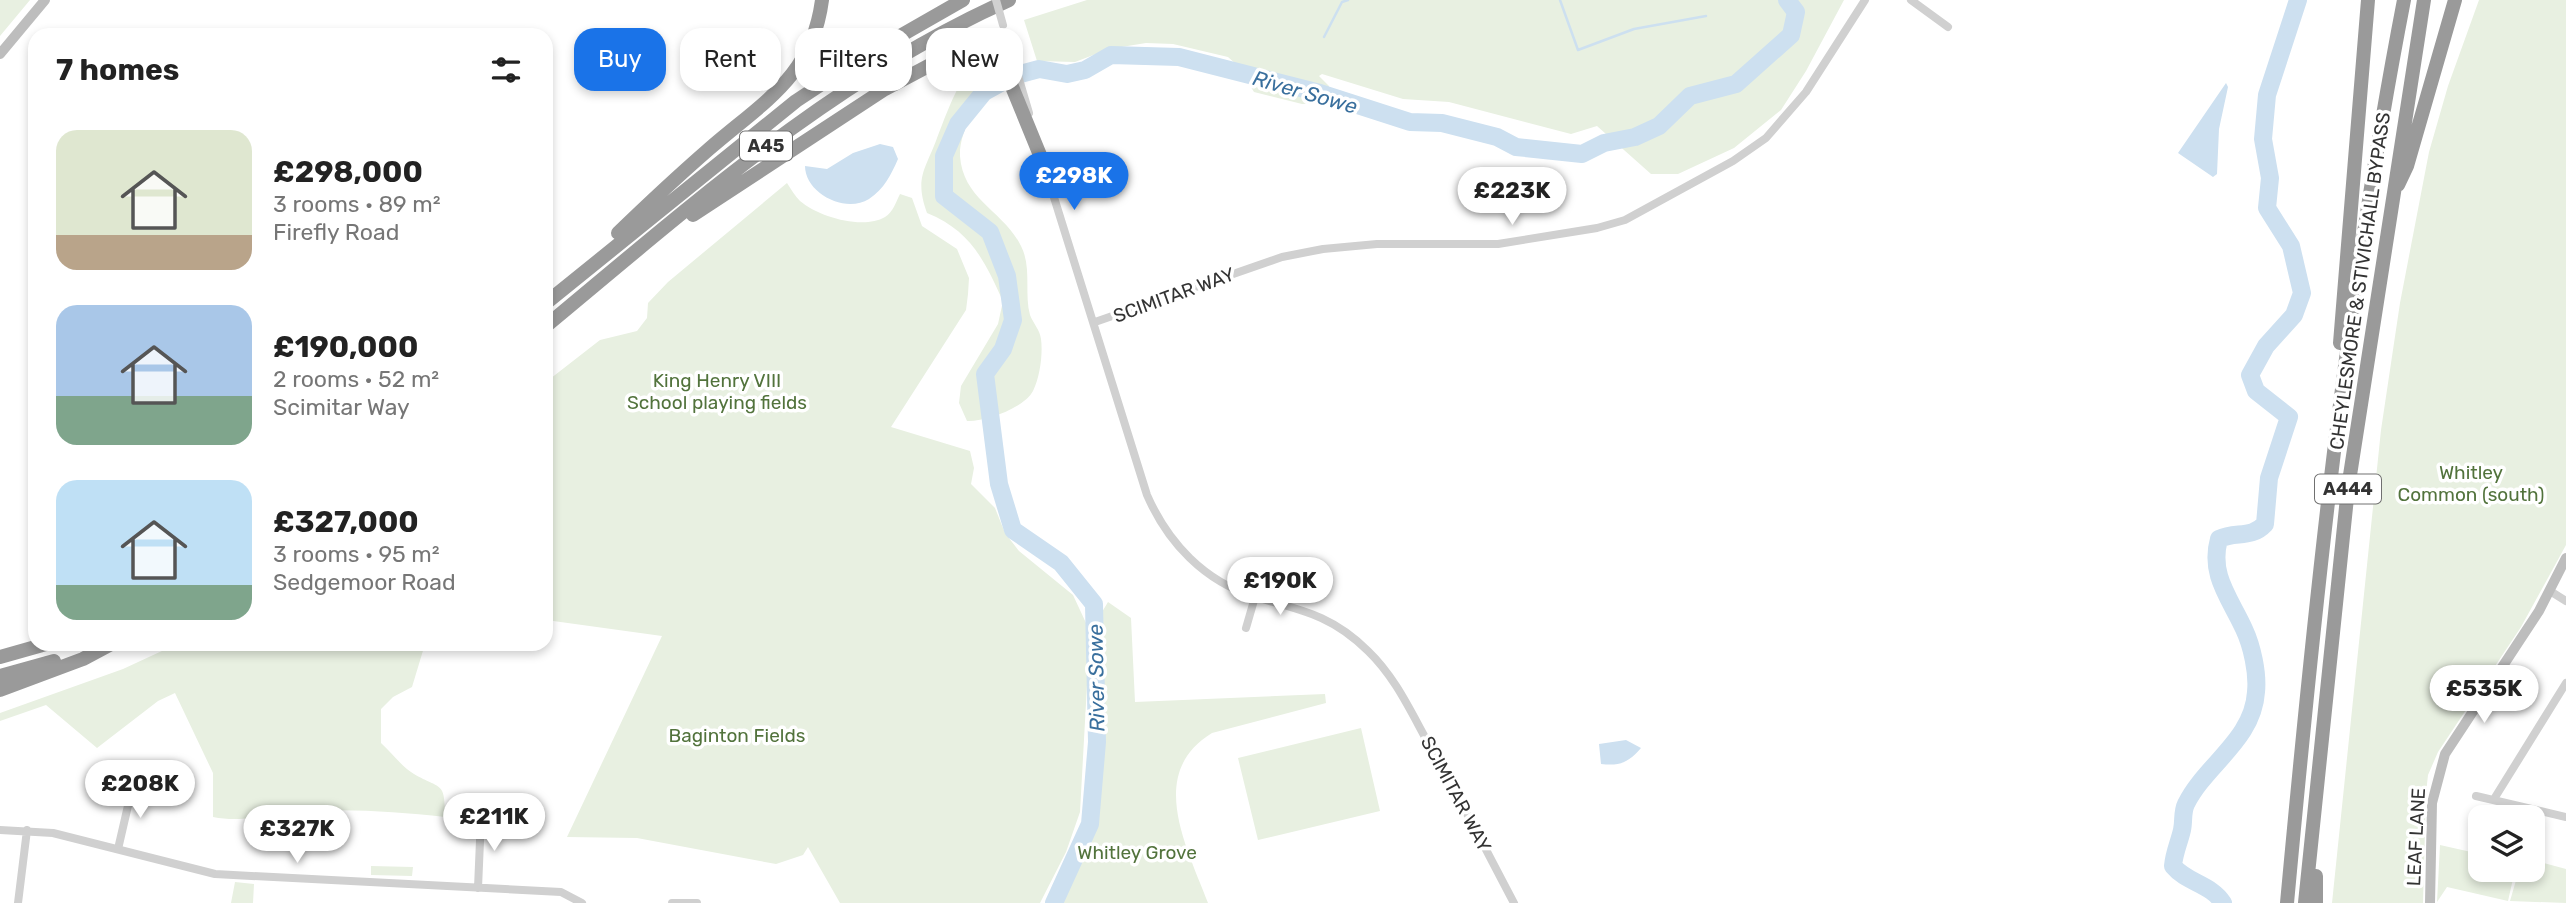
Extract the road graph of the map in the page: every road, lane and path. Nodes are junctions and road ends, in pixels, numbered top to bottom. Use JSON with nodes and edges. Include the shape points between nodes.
{"nodes":[{"id":1,"x":45,"y":0,"type":"edge"},
{"id":2,"x":822,"y":0,"type":"edge"},
{"id":3,"x":963,"y":0,"type":"edge"},
{"id":4,"x":996,"y":0,"type":"edge"},
{"id":5,"x":1009,"y":0,"type":"edge"},
{"id":6,"x":1866,"y":0,"type":"edge"},
{"id":7,"x":1911,"y":0,"type":"edge"},
{"id":8,"x":2368,"y":0,"type":"edge"},
{"id":9,"x":2404,"y":0,"type":"edge"},
{"id":10,"x":2424,"y":0,"type":"edge"},
{"id":11,"x":2455,"y":0,"type":"edge"},
{"id":12,"x":1948,"y":27,"type":"dead end"},
{"id":13,"x":1002,"y":28,"type":"edge"},
{"id":14,"x":0,"y":54,"type":"edge"},
{"id":15,"x":926,"y":67,"type":"edge"},
{"id":16,"x":1019,"y":91,"type":"edge"},
{"id":17,"x":1042,"y":160,"type":"joint"},
{"id":18,"x":2391,"y":199,"type":"junction"},
{"id":19,"x":651,"y":240,"type":"junction"},
{"id":20,"x":586,"y":271,"type":"junction"},
{"id":21,"x":553,"y":297,"type":"edge"},
{"id":22,"x":553,"y":320,"type":"edge"},
{"id":23,"x":1095,"y":323,"type":"junction"},
{"id":24,"x":2343,"y":365,"type":"junction"},
{"id":25,"x":2566,"y":558,"type":"edge"},
{"id":26,"x":2550,"y":592,"type":"junction"},
{"id":27,"x":1255,"y":597,"type":"junction"},
{"id":28,"x":2566,"y":601,"type":"edge"},
{"id":29,"x":1246,"y":628,"type":"dead end"},
{"id":30,"x":28,"y":649,"type":"edge"},
{"id":31,"x":84,"y":651,"type":"edge"},
{"id":32,"x":96,"y":651,"type":"edge"},
{"id":33,"x":0,"y":657,"type":"edge"},
{"id":34,"x":0,"y":676,"type":"edge"},
{"id":35,"x":2566,"y":683,"type":"edge"},
{"id":36,"x":0,"y":690,"type":"edge"},
{"id":37,"x":2563,"y":698,"type":"edge"},
{"id":38,"x":2318,"y":780,"type":"junction"},
{"id":39,"x":133,"y":784,"type":"dead end"},
{"id":40,"x":2476,"y":796,"type":"dead end"},
{"id":41,"x":2494,"y":799,"type":"junction"},
{"id":42,"x":481,"y":817,"type":"dead end"},
{"id":43,"x":2566,"y":817,"type":"edge"},
{"id":44,"x":0,"y":830,"type":"edge"},
{"id":45,"x":27,"y":830,"type":"junction"},
{"id":46,"x":118,"y":849,"type":"junction"},
{"id":47,"x":478,"y":888,"type":"junction"},
{"id":48,"x":18,"y":903,"type":"edge"},
{"id":49,"x":582,"y":903,"type":"edge"},
{"id":50,"x":672,"y":903,"type":"edge"},
{"id":51,"x":696,"y":903,"type":"edge"},
{"id":52,"x":1514,"y":903,"type":"edge"},
{"id":53,"x":2287,"y":903,"type":"edge"},
{"id":54,"x":2305,"y":903,"type":"edge"},
{"id":55,"x":2316,"y":903,"type":"edge"},
{"id":56,"x":2430,"y":903,"type":"edge"}],
"edges":[{"from":1,"to":14,"type":"street"},
{"from":2,"to":20,"type":"highway","via":[[813,42],[797,71],[655,197]]},
{"from":3,"to":20,"type":"highway","number":"A45","via":[[858,60],[796,102]]},
{"from":4,"to":13,"type":"street","bridge":true},
{"from":5,"to":19,"type":"highway","number":"A45","via":[[857,82],[767,145]]},
{"from":6,"to":23,"type":"street","name":"SCIMITAR WAY","via":[[1806,92],[1766,138],[1733,162],[1625,220],[1498,244],[1323,248],[1251,267]]},
{"from":7,"to":12,"type":"street"},
{"from":8,"to":24,"type":"highway","via":[[2339,333]]},
{"from":9,"to":24,"type":"highway","name":"CHEYLESMORE & STIVICHALL BYPASS","number":"A444"},
{"from":10,"to":18,"type":"highway","name":"CHEYLESMORE & STIVICHALL BYPASS","number":"A444"},
{"from":11,"to":18,"type":"highway","via":[[2407,166]]},
{"from":15,"to":19,"type":"highway"},
{"from":16,"to":17,"type":"highway"},
{"from":17,"to":23,"type":"street"},
{"from":18,"to":38,"type":"highway","name":"CHEYLESMORE & STIVICHALL BYPASS","number":"A444","via":[[2348,488]]},
{"from":19,"to":22,"type":"highway","number":"A45"},
{"from":20,"to":21,"type":"highway","number":"A45"},
{"from":23,"to":27,"type":"street","name":"SCIMITAR WAY","via":[[1147,495],[1164,528],[1194,563]]},
{"from":24,"to":53,"type":"highway","name":"CHEYLESMORE & STIVICHALL BYPASS","number":"A444"},
{"from":25,"to":26,"type":"street","name":"LEAF LANE"},
{"from":26,"to":28,"type":"street"},
{"from":26,"to":56,"type":"street","name":"LEAF LANE","via":[[2445,754],[2432,803]]},
{"from":27,"to":29,"type":"street"},
{"from":27,"to":52,"type":"street","name":"SCIMITAR WAY","via":[[1301,608],[1329,622],[1383,667]]},
{"from":30,"to":33,"type":"highway"},
{"from":31,"to":34,"type":"highway"},
{"from":32,"to":36,"type":"highway"},
{"from":35,"to":37,"type":"street"},
{"from":37,"to":41,"type":"street"},
{"from":38,"to":54,"type":"highway","name":"CHEYLESMORE & STIVICHALL BYPASS","number":"A444"},
{"from":38,"to":55,"type":"highway"},
{"from":39,"to":46,"type":"street"},
{"from":40,"to":41,"type":"street"},
{"from":41,"to":43,"type":"street"},
{"from":42,"to":47,"type":"street"},
{"from":44,"to":45,"type":"street"},
{"from":45,"to":46,"type":"street"},
{"from":45,"to":48,"type":"street"},
{"from":46,"to":47,"type":"street","via":[[215,873]]},
{"from":47,"to":49,"type":"street","via":[[561,892]]},
{"from":50,"to":51,"type":"street"}]}
